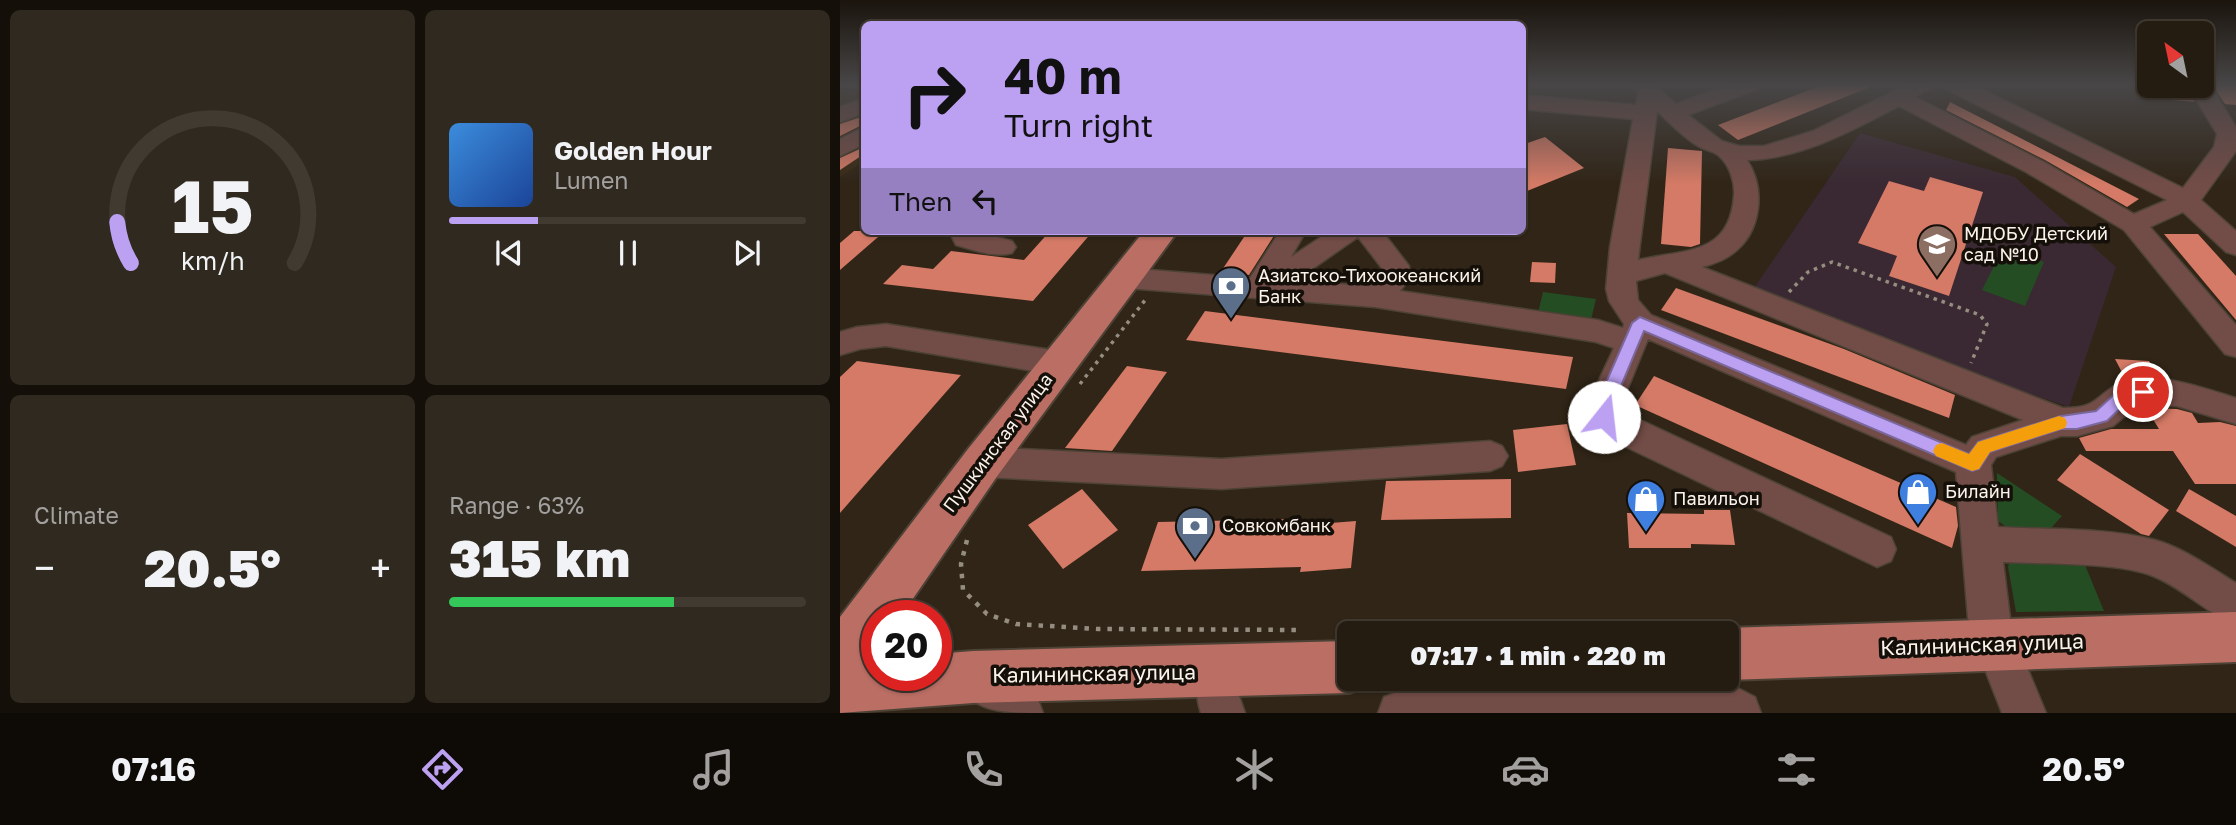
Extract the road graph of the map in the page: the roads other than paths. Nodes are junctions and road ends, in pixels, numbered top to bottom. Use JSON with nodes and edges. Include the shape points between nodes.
{"nodes":[{"id":1,"x":1642,"y":117,"type":"edge"},
{"id":2,"x":1679,"y":117,"type":"edge"},
{"id":3,"x":1859,"y":117,"type":"edge"},
{"id":4,"x":1938,"y":117,"type":"edge"},
{"id":5,"x":2021,"y":117,"type":"edge"},
{"id":6,"x":2219,"y":117,"type":"edge"},
{"id":7,"x":861,"y":136,"type":"edge"},
{"id":8,"x":2231,"y":148,"type":"edge"},
{"id":9,"x":840,"y":149,"type":"edge"},
{"id":10,"x":1726,"y":150,"type":"junction"},
{"id":11,"x":2187,"y":201,"type":"junction"},
{"id":12,"x":2133,"y":224,"type":"junction"},
{"id":13,"x":964,"y":235,"type":"edge"},
{"id":14,"x":1160,"y":235,"type":"edge"},
{"id":15,"x":1291,"y":235,"type":"edge"},
{"id":16,"x":1310,"y":235,"type":"edge"},
{"id":17,"x":1343,"y":235,"type":"edge"},
{"id":18,"x":1371,"y":235,"type":"edge"},
{"id":19,"x":2236,"y":246,"type":"edge"},
{"id":20,"x":1002,"y":247,"type":"dead end"},
{"id":21,"x":1668,"y":264,"type":"junction"},
{"id":22,"x":1289,"y":272,"type":"junction"},
{"id":23,"x":1624,"y":275,"type":"junction"},
{"id":24,"x":1143,"y":279,"type":"junction"},
{"id":25,"x":1258,"y":289,"type":"junction"},
{"id":26,"x":1375,"y":297,"type":"junction"},
{"id":27,"x":1636,"y":332,"type":"junction"},
{"id":28,"x":841,"y":343,"type":"edge"},
{"id":29,"x":2236,"y":346,"type":"edge"},
{"id":30,"x":1068,"y":375,"type":"junction"},
{"id":31,"x":2236,"y":411,"type":"edge"},
{"id":32,"x":2061,"y":422,"type":"junction"},
{"id":33,"x":1490,"y":456,"type":"dead end"},
{"id":34,"x":983,"y":462,"type":"junction"},
{"id":35,"x":1972,"y":463,"type":"junction"},
{"id":36,"x":1980,"y":542,"type":"junction"},
{"id":37,"x":1877,"y":549,"type":"dead end"},
{"id":38,"x":2234,"y":633,"type":"edge"},
{"id":39,"x":1739,"y":640,"type":"edge"},
{"id":40,"x":1996,"y":644,"type":"junction"},
{"id":41,"x":1337,"y":651,"type":"edge"},
{"id":42,"x":840,"y":660,"type":"edge"},
{"id":43,"x":973,"y":677,"type":"junction"},
{"id":44,"x":840,"y":688,"type":"edge"},
{"id":45,"x":1221,"y":692,"type":"edge"},
{"id":46,"x":1021,"y":713,"type":"edge"},
{"id":47,"x":1400,"y":713,"type":"edge"},
{"id":48,"x":1739,"y":713,"type":"edge"},
{"id":49,"x":2024,"y":713,"type":"edge"}],
"edges":[{"from":1,"to":23,"type":"lane"},
{"from":2,"to":10,"type":"lane"},
{"from":3,"to":10,"type":"lane","via":[[1808,141],[1762,152]]},
{"from":4,"to":12,"type":"lane"},
{"from":5,"to":11,"type":"lane"},
{"from":6,"to":8,"type":"lane"},
{"from":7,"to":9,"type":"lane"},
{"from":8,"to":11,"type":"lane"},
{"from":10,"to":21,"type":"lane","via":[[1742,169],[1749,191],[1730,246],[1714,255]]},
{"from":11,"to":12,"type":"lane"},
{"from":11,"to":19,"type":"lane"},
{"from":12,"to":29,"type":"lane"},
{"from":13,"to":20,"type":"lane"},
{"from":14,"to":24,"type":"main road","name":"Пушкинская улица"},
{"from":15,"to":25,"type":"lane"},
{"from":16,"to":22,"type":"lane"},
{"from":17,"to":22,"type":"lane"},
{"from":18,"to":26,"type":"lane","via":[[1395,265],[1396,278]]},
{"from":21,"to":23,"type":"lane","via":[[1640,267]]},
{"from":21,"to":32,"type":"lane"},
{"from":22,"to":25,"type":"lane"},
{"from":23,"to":27,"type":"lane","via":[[1622,300]]},
{"from":24,"to":25,"type":"lane"},
{"from":24,"to":30,"type":"main road","name":"Пушкинская улица"},
{"from":25,"to":26,"type":"lane"},
{"from":26,"to":27,"type":"lane","via":[[1598,331]]},
{"from":27,"to":35,"type":"lane"},
{"from":27,"to":37,"type":"lane","via":[[1602,410],[1611,424]]},
{"from":28,"to":30,"type":"lane","via":[[886,335]]},
{"from":30,"to":34,"type":"main road","name":"Пушкинская улица"},
{"from":31,"to":32,"type":"lane","via":[[2177,393],[2131,392],[2101,417]]},
{"from":32,"to":35,"type":"lane","via":[[1984,447]]},
{"from":33,"to":34,"type":"lane","via":[[1221,474]]},
{"from":34,"to":42,"type":"main road","name":"Пушкинская улица"},
{"from":35,"to":36,"type":"lane"},
{"from":36,"to":38,"type":"lane","via":[[2155,558],[2176,568]]},
{"from":36,"to":40,"type":"lane"},
{"from":38,"to":40,"type":"main road","name":"Калининская улица"},
{"from":39,"to":40,"type":"main road","name":"Калининская улица"},
{"from":40,"to":49,"type":"lane"},
{"from":41,"to":45,"type":"main road","name":"Калининская улица"},
{"from":43,"to":44,"type":"main road","name":"Калининская улица"},
{"from":43,"to":45,"type":"main road","name":"Калининская улица"},
{"from":43,"to":46,"type":"lane"},
{"from":47,"to":48,"type":"lane","via":[[1726,704]]}]}
